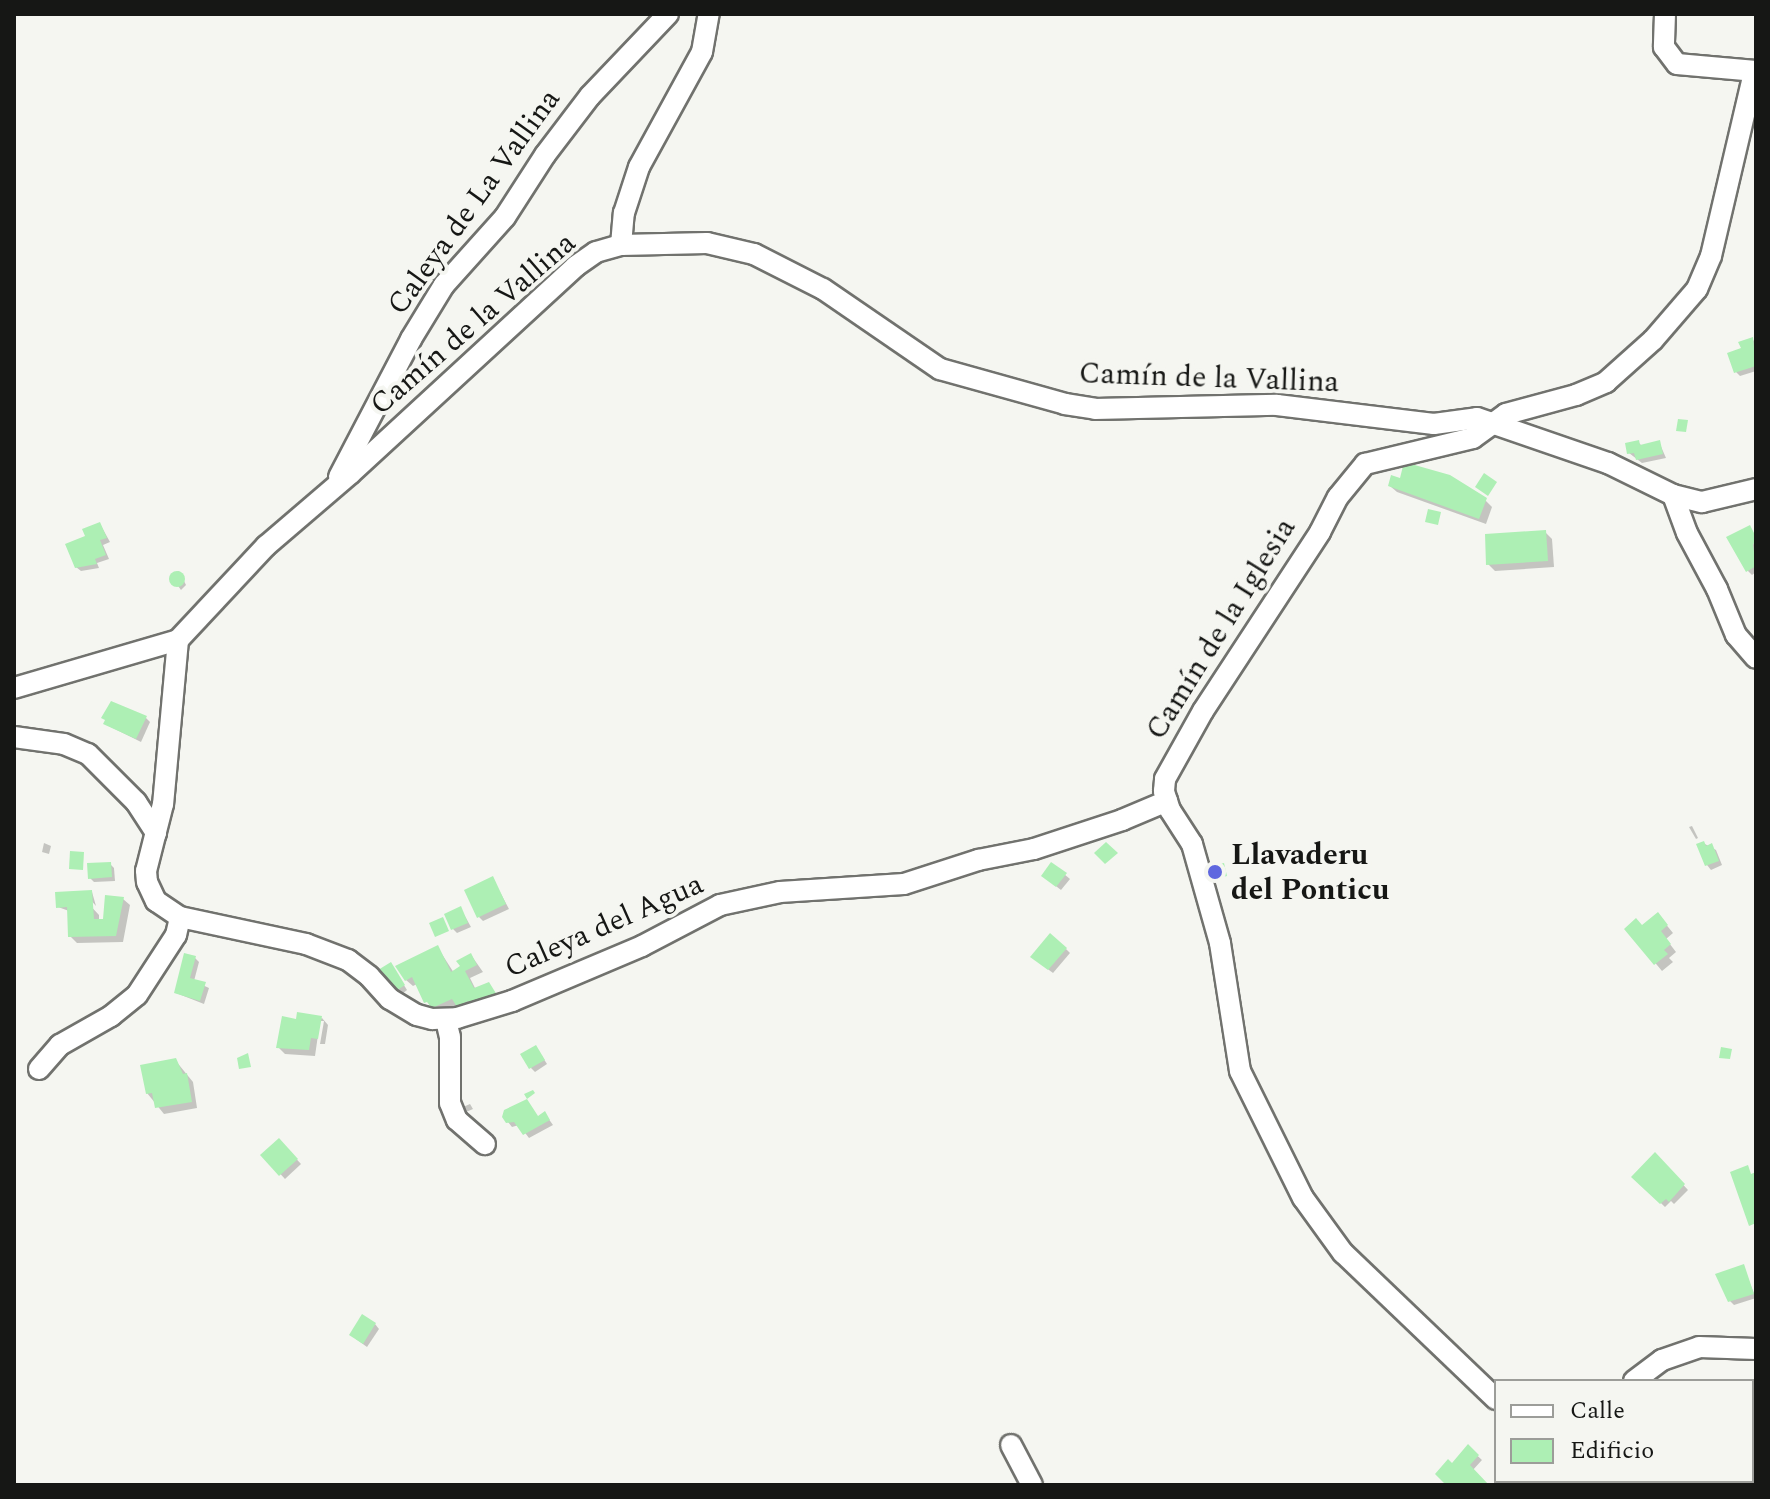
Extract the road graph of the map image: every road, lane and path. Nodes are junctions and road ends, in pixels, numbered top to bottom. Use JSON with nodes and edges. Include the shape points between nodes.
{"nodes":[{"id":1,"x":668,"y":14,"type":"edge"},
{"id":2,"x":709,"y":14,"type":"edge"},
{"id":3,"x":1665,"y":14,"type":"edge"},
{"id":4,"x":1755,"y":71,"type":"edge"},
{"id":5,"x":621,"y":245,"type":"junction"},
{"id":6,"x":1495,"y":423,"type":"junction"},
{"id":7,"x":333,"y":488,"type":"junction"},
{"id":8,"x":1756,"y":489,"type":"edge"},
{"id":9,"x":1673,"y":495,"type":"junction"},
{"id":10,"x":178,"y":640,"type":"junction"},
{"id":11,"x":1756,"y":658,"type":"edge"},
{"id":12,"x":14,"y":688,"type":"edge"},
{"id":13,"x":14,"y":737,"type":"edge"},
{"id":14,"x":1167,"y":801,"type":"junction"},
{"id":15,"x":156,"y":833,"type":"junction"},
{"id":16,"x":180,"y":917,"type":"junction"},
{"id":17,"x":446,"y":1020,"type":"junction"},
{"id":18,"x":39,"y":1069,"type":"dead end"},
{"id":19,"x":485,"y":1144,"type":"dead end"},
{"id":20,"x":1756,"y":1349,"type":"edge"},
{"id":21,"x":1637,"y":1379,"type":"edge"},
{"id":22,"x":1494,"y":1397,"type":"edge"},
{"id":23,"x":1011,"y":1445,"type":"dead end"},
{"id":24,"x":1032,"y":1485,"type":"edge"}],
"edges":[{"from":1,"to":7,"type":"street","name":"Caleya de La Vallina","via":[[590,96],[505,217],[444,285]]},
{"from":2,"to":5,"type":"street","via":[[702,52],[639,167],[624,213]]},
{"from":3,"to":4,"type":"street","via":[[1664,47],[1677,64]]},
{"from":4,"to":6,"type":"street","name":"Camín de la Iglesia","via":[[1711,256],[1697,289],[1653,340],[1606,382],[1506,414]]},
{"from":5,"to":6,"type":"street","name":"Camín de la Vallina","via":[[707,243],[754,254],[823,289],[940,369],[1065,404],[1095,409],[1277,405],[1415,423],[1462,418]]},
{"from":5,"to":7,"type":"street","name":"Camín de la Vallina","via":[[596,252],[576,266]]},
{"from":6,"to":9,"type":"street","name":"Camín de la Vallina","via":[[1608,463]]},
{"from":6,"to":14,"type":"street","name":"Camín de la Iglesia","via":[[1473,438],[1372,460],[1355,474],[1170,765]]},
{"from":7,"to":10,"type":"street","name":"Camín de la Vallina","via":[[233,578]]},
{"from":8,"to":9,"type":"street","name":"Camín de la Vallina","via":[[1702,502]]},
{"from":9,"to":11,"type":"street","via":[[1736,635]]},
{"from":10,"to":12,"type":"street"},
{"from":10,"to":15,"type":"street"},
{"from":13,"to":15,"type":"street","via":[[64,744],[88,754],[136,802]]},
{"from":14,"to":17,"type":"street","name":"Caleya del Agua","via":[[1049,844],[904,884],[780,892],[720,905],[604,964],[512,1001]]},
{"from":14,"to":22,"type":"street","via":[[1192,844],[1220,943],[1240,1071],[1303,1198],[1343,1253]]},
{"from":15,"to":16,"type":"street","via":[[147,882],[164,909]]},
{"from":16,"to":17,"type":"street","name":"Caleya del Agua","via":[[322,950],[360,968],[402,1008]]},
{"from":16,"to":18,"type":"street","via":[[176,935],[137,995],[60,1045]]},
{"from":17,"to":19,"type":"street","via":[[450,1103],[457,1120]]},
{"from":20,"to":21,"type":"street","via":[[1699,1347],[1662,1360]]},
{"from":23,"to":24,"type":"street"}]}
